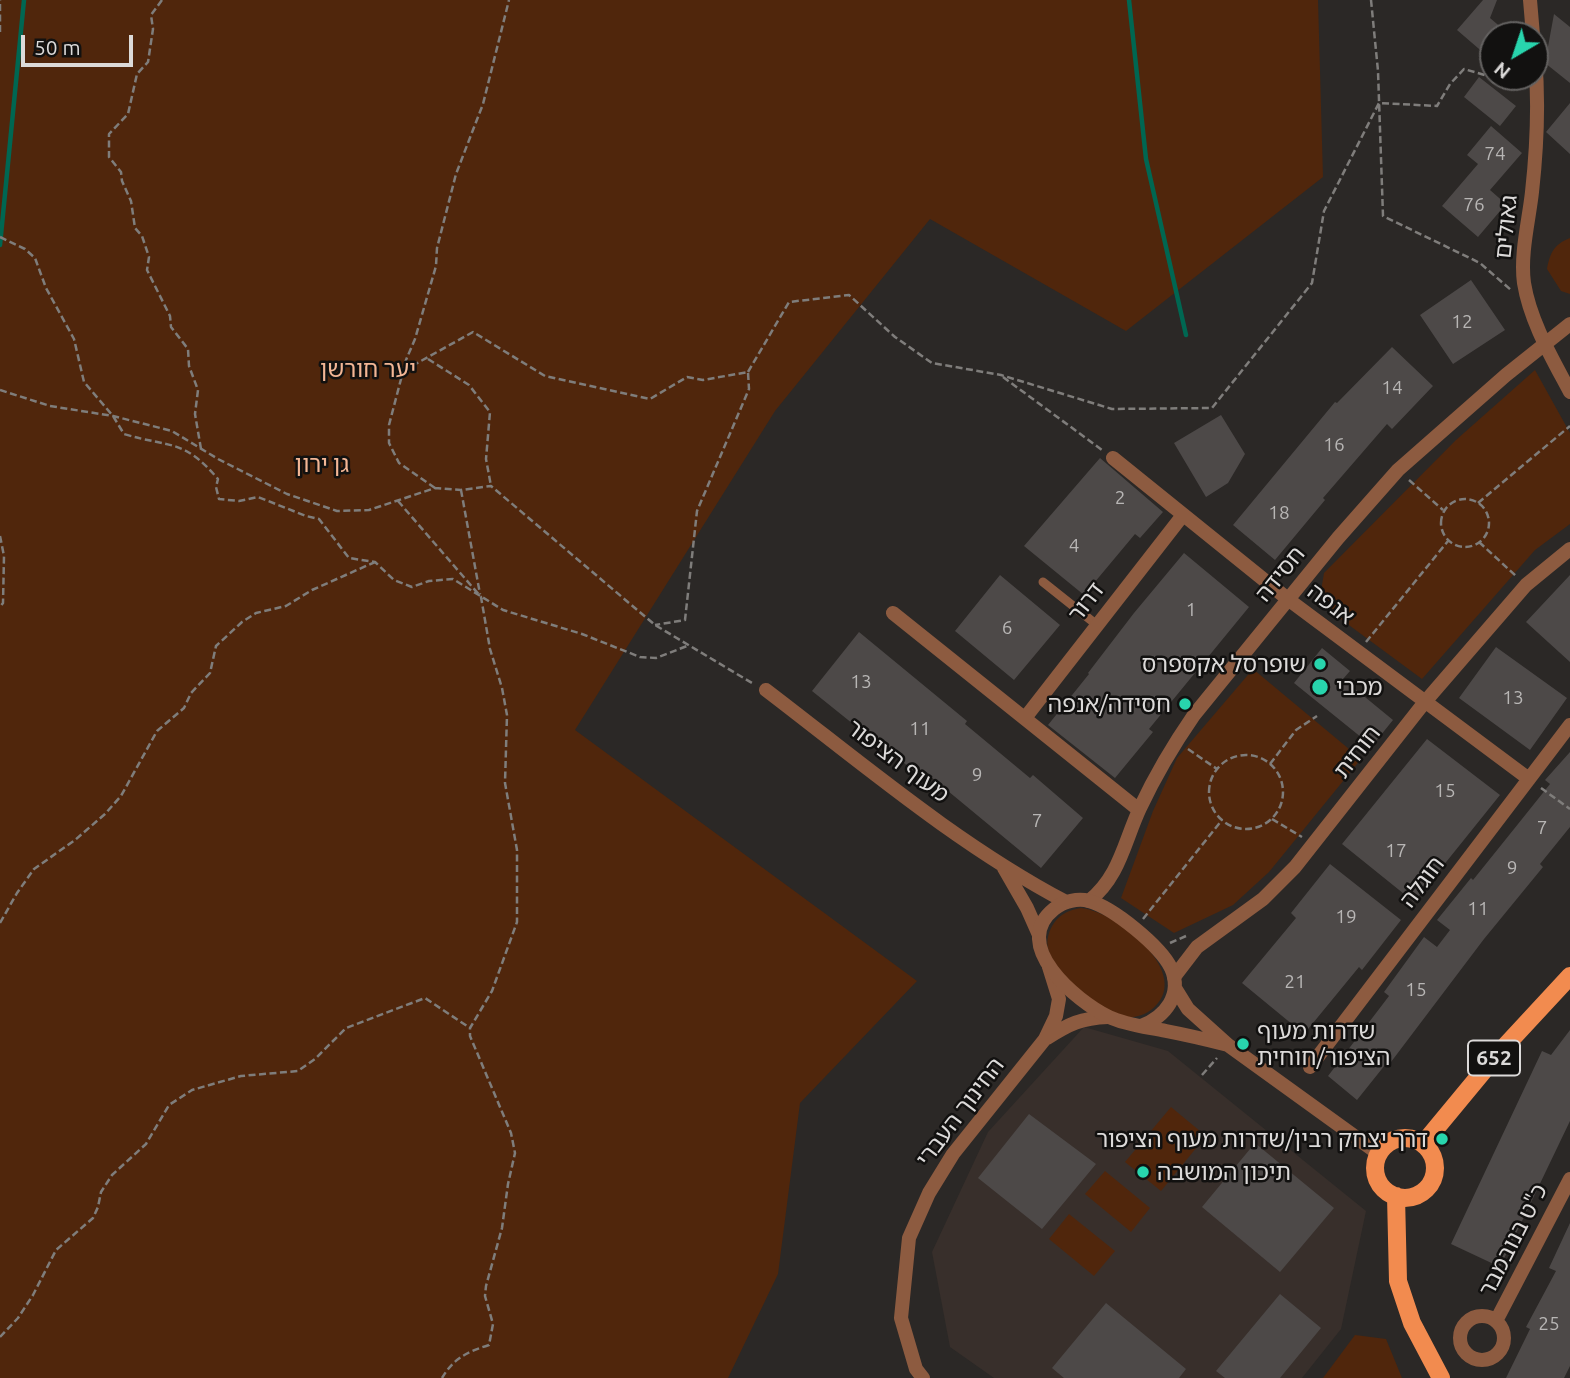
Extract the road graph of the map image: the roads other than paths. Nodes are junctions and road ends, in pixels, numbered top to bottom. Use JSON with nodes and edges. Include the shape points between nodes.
{"nodes":[{"id":1,"x":1530,"y":0,"type":"edge"},
{"id":2,"x":1532,"y":21,"type":"edge"},
{"id":3,"x":1538,"y":91,"type":"edge"},
{"id":4,"x":1570,"y":324,"type":"edge"},
{"id":5,"x":1545,"y":343,"type":"junction"},
{"id":6,"x":1570,"y":392,"type":"edge"},
{"id":7,"x":1113,"y":458,"type":"road end"},
{"id":8,"x":1183,"y":515,"type":"junction"},
{"id":9,"x":1570,"y":548,"type":"edge"},
{"id":10,"x":1043,"y":582,"type":"dead end"},
{"id":11,"x":1289,"y":600,"type":"junction"},
{"id":12,"x":893,"y":613,"type":"dead end"},
{"id":13,"x":1097,"y":625,"type":"junction"},
{"id":14,"x":766,"y":690,"type":"road end"},
{"id":15,"x":1424,"y":703,"type":"junction"},
{"id":16,"x":1025,"y":718,"type":"junction"},
{"id":17,"x":1570,"y":725,"type":"edge"},
{"id":18,"x":1529,"y":779,"type":"junction"},
{"id":19,"x":1139,"y":810,"type":"junction"},
{"id":20,"x":1003,"y":866,"type":"junction"},
{"id":21,"x":1089,"y":901,"type":"junction"},
{"id":22,"x":1066,"y":902,"type":"junction"},
{"id":23,"x":1039,"y":935,"type":"junction"},
{"id":24,"x":1049,"y":967,"type":"junction"},
{"id":25,"x":1570,"y":976,"type":"edge"},
{"id":26,"x":1174,"y":982,"type":"junction"},
{"id":27,"x":1108,"y":1017,"type":"junction"},
{"id":28,"x":1141,"y":1026,"type":"junction"},
{"id":29,"x":1045,"y":1039,"type":"junction"},
{"id":30,"x":1228,"y":1045,"type":"junction"},
{"id":31,"x":1310,"y":1067,"type":"dead end"},
{"id":32,"x":1423,"y":1144,"type":"junction"},
{"id":33,"x":1379,"y":1154,"type":"junction"},
{"id":34,"x":1570,"y":1179,"type":"edge"},
{"id":35,"x":1396,"y":1196,"type":"junction"},
{"id":36,"x":1496,"y":1321,"type":"dead end"},
{"id":37,"x":923,"y":1378,"type":"edge"},
{"id":38,"x":1441,"y":1378,"type":"edge"}],
"edges":[{"from":1,"to":2,"type":"street"},
{"from":3,"to":5,"type":"street","name":"גאולים","via":[[1524,282]]},
{"from":4,"to":5,"type":"street","name":"חסידה"},
{"from":5,"to":6,"type":"street","name":"גאולים"},
{"from":5,"to":11,"type":"street","name":"חסידה","via":[[1398,470]]},
{"from":7,"to":8,"type":"street","name":"אנפה"},
{"from":8,"to":11,"type":"street","name":"אנפה"},
{"from":8,"to":13,"type":"street","name":"דרור"},
{"from":9,"to":15,"type":"street","name":"חוחית","via":[[1526,585]]},
{"from":10,"to":13,"type":"lane"},
{"from":11,"to":15,"type":"street","name":"אנפה"},
{"from":11,"to":19,"type":"street","name":"חסידה","via":[[1194,715]]},
{"from":12,"to":16,"type":"street"},
{"from":13,"to":16,"type":"street","name":"דרור"},
{"from":14,"to":20,"type":"street","name":"מעוף הציפור"},
{"from":15,"to":18,"type":"street","name":"אנפה"},
{"from":15,"to":26,"type":"street","name":"חוחית","via":[[1314,845],[1264,899],[1197,947]]},
{"from":16,"to":19,"type":"street"},
{"from":17,"to":18,"type":"street","name":"חוגלה"},
{"from":18,"to":31,"type":"street","name":"חוגלה"},
{"from":19,"to":21,"type":"street","name":"חסידה","via":[[1115,869],[1104,889]]},
{"from":20,"to":22,"type":"street","name":"מעוף הציפור"},
{"from":20,"to":23,"type":"street","name":"מעוף הציפור"},
{"from":21,"to":22,"type":"street"},
{"from":21,"to":26,"type":"street","via":[[1135,929],[1170,966]]},
{"from":22,"to":23,"type":"street","via":[[1048,914]]},
{"from":23,"to":24,"type":"street","via":[[1042,957]]},
{"from":24,"to":27,"type":"street"},
{"from":24,"to":29,"type":"street","name":"החינוך העברי","via":[[1059,999]]},
{"from":25,"to":32,"type":"main road","number":"652"},
{"from":26,"to":28,"type":"street","via":[[1172,1001],[1164,1013]]},
{"from":26,"to":30,"type":"street","via":[[1188,1009]]},
{"from":27,"to":28,"type":"street"},
{"from":27,"to":29,"type":"street","name":"החינוך העברי","via":[[1068,1024]]},
{"from":28,"to":30,"type":"street"},
{"from":29,"to":37,"type":"street","name":"החינוך העברי","via":[[953,1154],[909,1238],[901,1318]]},
{"from":30,"to":33,"type":"street"},
{"from":32,"to":33,"type":"main road","via":[[1404,1138],[1385,1145]]},
{"from":32,"to":35,"type":"main road","via":[[1434,1159],[1429,1186],[1414,1196]]},
{"from":33,"to":35,"type":"main road","via":[[1376,1174]]},
{"from":34,"to":36,"type":"street","name":"כ\"ט בנובמבר"},
{"from":35,"to":38,"type":"main road","via":[[1398,1281],[1412,1323]]}]}
